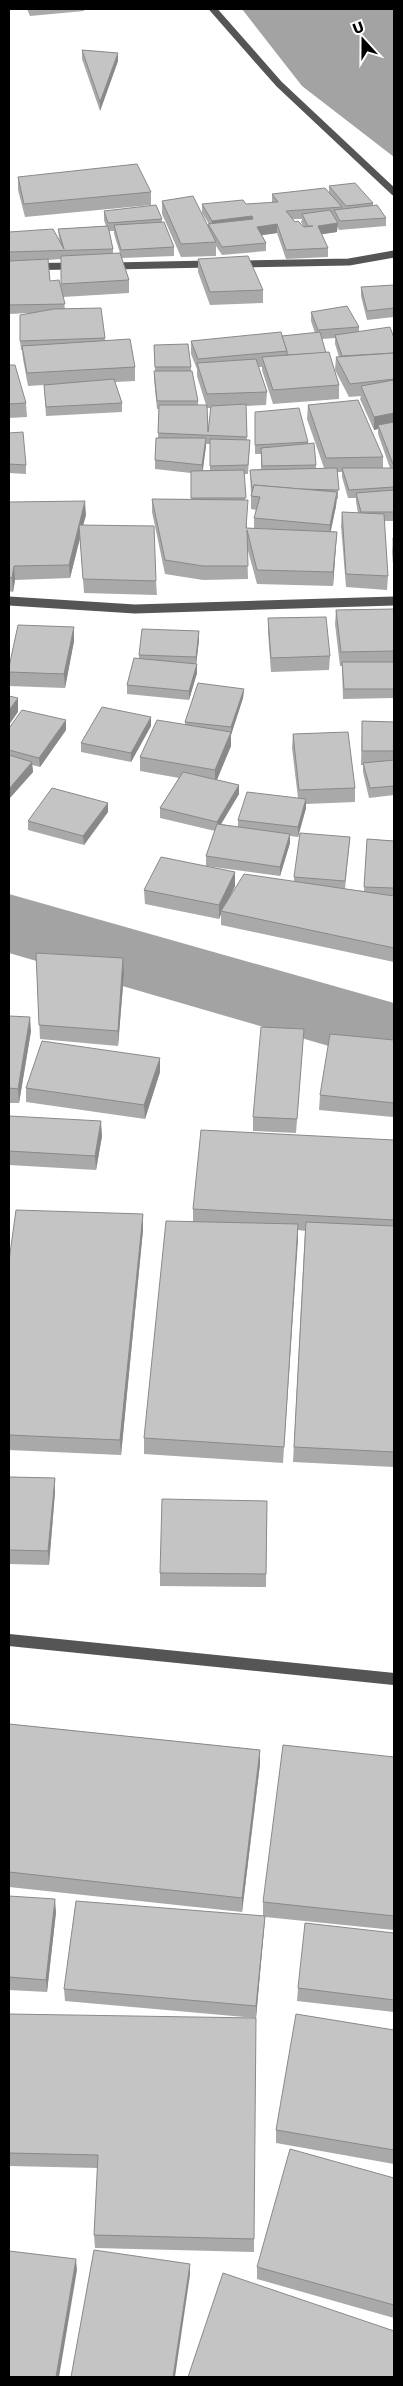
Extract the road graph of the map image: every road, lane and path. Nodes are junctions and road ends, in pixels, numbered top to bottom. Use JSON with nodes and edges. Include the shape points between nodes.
{"nodes":[{"id":1,"x":213,"y":9,"type":"edge"},
{"id":2,"x":394,"y":192,"type":"edge"},
{"id":3,"x":394,"y":254,"type":"edge"},
{"id":4,"x":223,"y":264,"type":"edge"},
{"id":5,"x":232,"y":264,"type":"edge"},
{"id":6,"x":77,"y":266,"type":"edge"},
{"id":7,"x":106,"y":266,"type":"edge"},
{"id":8,"x":9,"y":267,"type":"edge"},
{"id":9,"x":9,"y":601,"type":"edge"},
{"id":10,"x":394,"y":602,"type":"edge"},
{"id":11,"x":9,"y":1640,"type":"edge"},
{"id":12,"x":394,"y":1679,"type":"edge"}],
"edges":[{"from":1,"to":2,"type":"street","via":[[279,84]]},
{"from":3,"to":5,"type":"street","via":[[349,262]]},
{"from":4,"to":7,"type":"street"},
{"from":6,"to":8,"type":"street"},
{"from":9,"to":10,"type":"street","via":[[135,609]]},
{"from":11,"to":12,"type":"street"}]}
